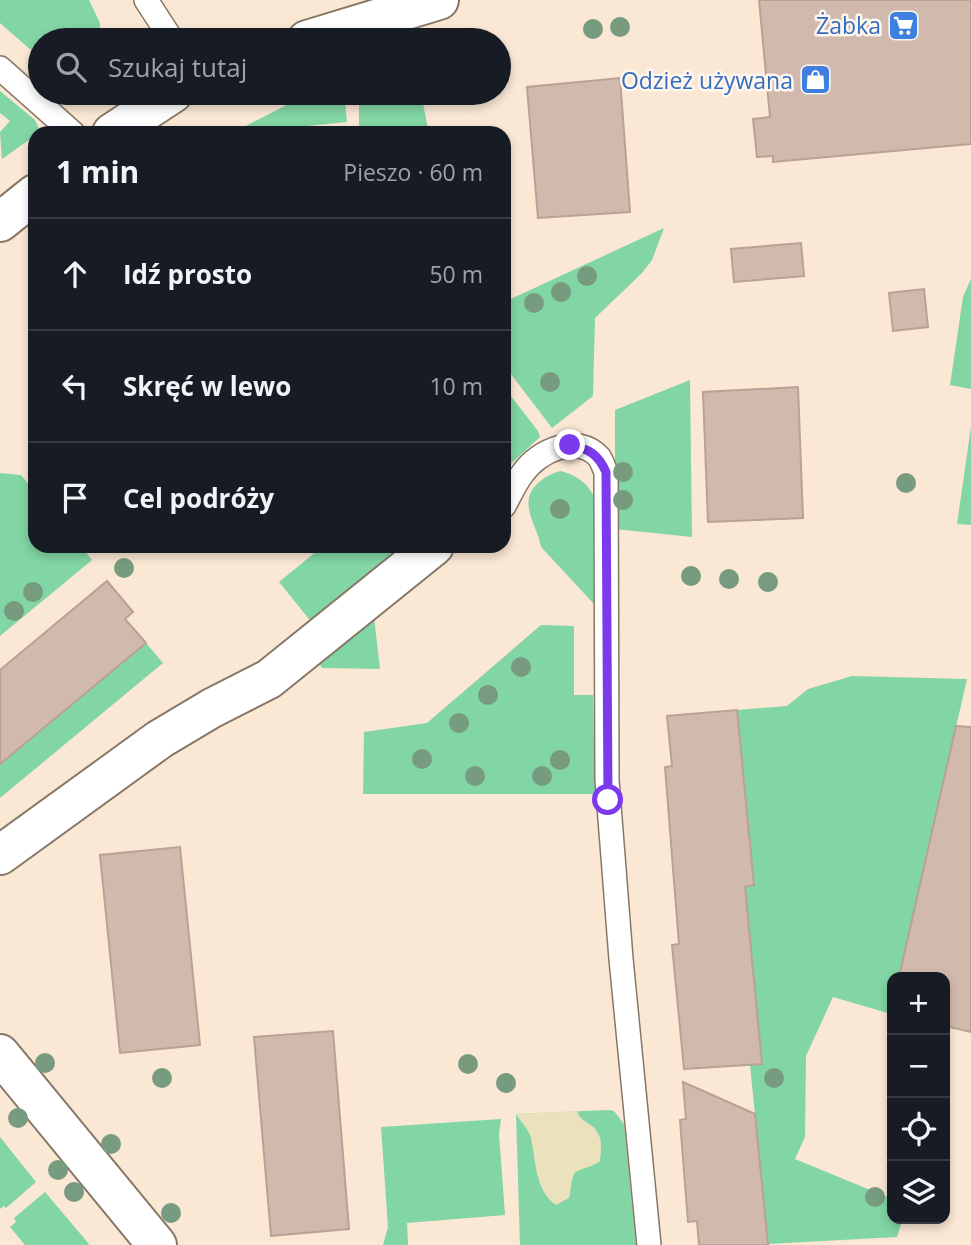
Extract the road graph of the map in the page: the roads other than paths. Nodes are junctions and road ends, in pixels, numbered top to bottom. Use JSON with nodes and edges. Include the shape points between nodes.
{"nodes":[{"id":1,"x":439,"y":0,"type":"edge"},
{"id":2,"x":148,"y":1,"type":"edge"},
{"id":3,"x":165,"y":28,"type":"edge"},
{"id":4,"x":347,"y":28,"type":"edge"},
{"id":5,"x":0,"y":68,"type":"edge"},
{"id":6,"x":28,"y":93,"type":"edge"},
{"id":7,"x":42,"y":105,"type":"edge"},
{"id":8,"x":155,"y":105,"type":"edge"},
{"id":9,"x":65,"y":126,"type":"edge"},
{"id":10,"x":123,"y":126,"type":"edge"},
{"id":11,"x":28,"y":200,"type":"edge"},
{"id":12,"x":0,"y":222,"type":"edge"},
{"id":13,"x":511,"y":494,"type":"edge"},
{"id":14,"x":425,"y":553,"type":"edge"},
{"id":15,"x":0,"y":855,"type":"edge"},
{"id":16,"x":0,"y":1054,"type":"edge"},
{"id":17,"x":157,"y":1245,"type":"edge"},
{"id":18,"x":649,"y":1245,"type":"edge"}],
"edges":[{"from":1,"to":4,"type":"street"},
{"from":2,"to":3,"type":"lane"},
{"from":5,"to":6,"type":"lane"},
{"from":7,"to":9,"type":"lane"},
{"from":8,"to":10,"type":"street"},
{"from":11,"to":12,"type":"street"},
{"from":13,"to":18,"type":"lane","via":[[524,471],[547,451],[570,445],[588,449],[606,472],[607,780]]},
{"from":14,"to":15,"type":"street","via":[[269,679],[160,739]]},
{"from":16,"to":17,"type":"street"}]}
